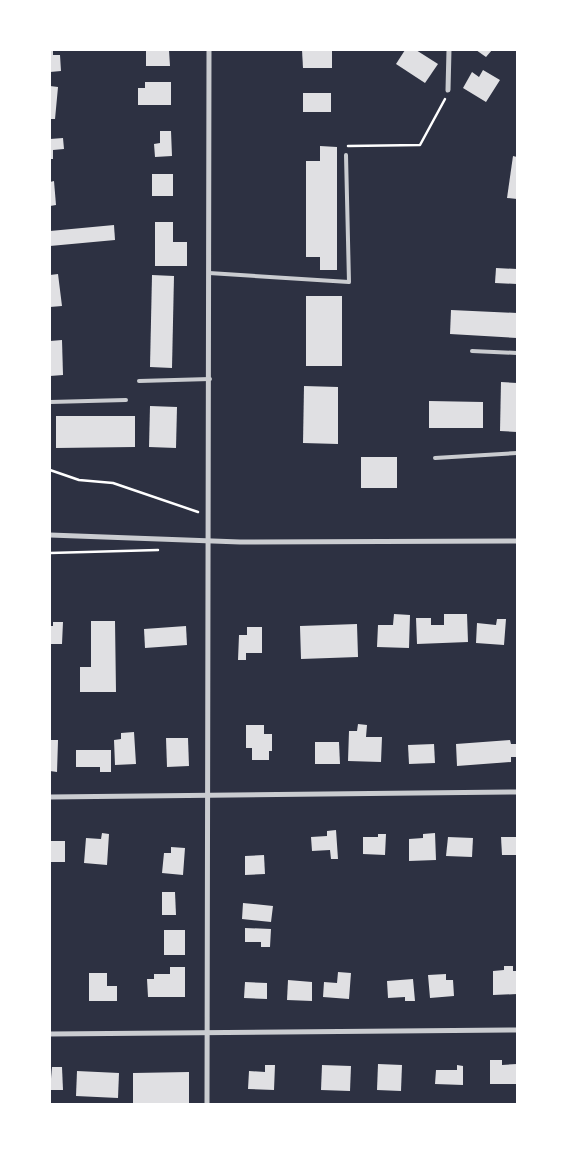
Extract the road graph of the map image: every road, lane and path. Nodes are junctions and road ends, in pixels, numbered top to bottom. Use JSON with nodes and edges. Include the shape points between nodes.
{"nodes":[{"id":1,"x":209,"y":50,"type":"edge"},
{"id":2,"x":448,"y":50,"type":"edge"},
{"id":3,"x":448,"y":90,"type":"joint"},
{"id":4,"x":346,"y":155,"type":"joint"},
{"id":5,"x":210,"y":274,"type":"junction"},
{"id":6,"x":472,"y":351,"type":"dead end"},
{"id":7,"x":517,"y":353,"type":"edge"},
{"id":8,"x":210,"y":379,"type":"junction"},
{"id":9,"x":138,"y":381,"type":"dead end"},
{"id":10,"x":126,"y":400,"type":"dead end"},
{"id":11,"x":50,"y":402,"type":"edge"},
{"id":12,"x":517,"y":453,"type":"edge"},
{"id":13,"x":435,"y":458,"type":"dead end"},
{"id":14,"x":50,"y":470,"type":"edge"},
{"id":15,"x":208,"y":516,"type":"junction"},
{"id":16,"x":50,"y":535,"type":"edge"},
{"id":17,"x":208,"y":540,"type":"junction"},
{"id":18,"x":517,"y":541,"type":"edge"},
{"id":19,"x":162,"y":550,"type":"dead end"},
{"id":20,"x":50,"y":553,"type":"edge"},
{"id":21,"x":517,"y":792,"type":"edge"},
{"id":22,"x":208,"y":795,"type":"junction"},
{"id":23,"x":50,"y":797,"type":"edge"},
{"id":24,"x":517,"y":1030,"type":"edge"},
{"id":25,"x":206,"y":1032,"type":"junction"},
{"id":26,"x":50,"y":1034,"type":"edge"},
{"id":27,"x":207,"y":1104,"type":"edge"}],
"edges":[{"from":1,"to":5,"type":"street"},
{"from":2,"to":3,"type":"street"},
{"from":3,"to":4,"type":"path","via":[[444,105],[420,146],[346,146]]},
{"from":4,"to":5,"type":"lane","via":[[349,282]]},
{"from":5,"to":8,"type":"street"},
{"from":6,"to":7,"type":"lane"},
{"from":8,"to":9,"type":"lane"},
{"from":8,"to":15,"type":"street"},
{"from":10,"to":11,"type":"lane"},
{"from":12,"to":13,"type":"lane"},
{"from":14,"to":15,"type":"path","via":[[80,480],[113,483]]},
{"from":15,"to":17,"type":"street"},
{"from":16,"to":17,"type":"street"},
{"from":17,"to":18,"type":"street"},
{"from":17,"to":22,"type":"street"},
{"from":19,"to":20,"type":"path"},
{"from":21,"to":22,"type":"street"},
{"from":22,"to":23,"type":"street"},
{"from":22,"to":25,"type":"street"},
{"from":24,"to":25,"type":"street"},
{"from":25,"to":26,"type":"street"},
{"from":25,"to":27,"type":"street"}]}
